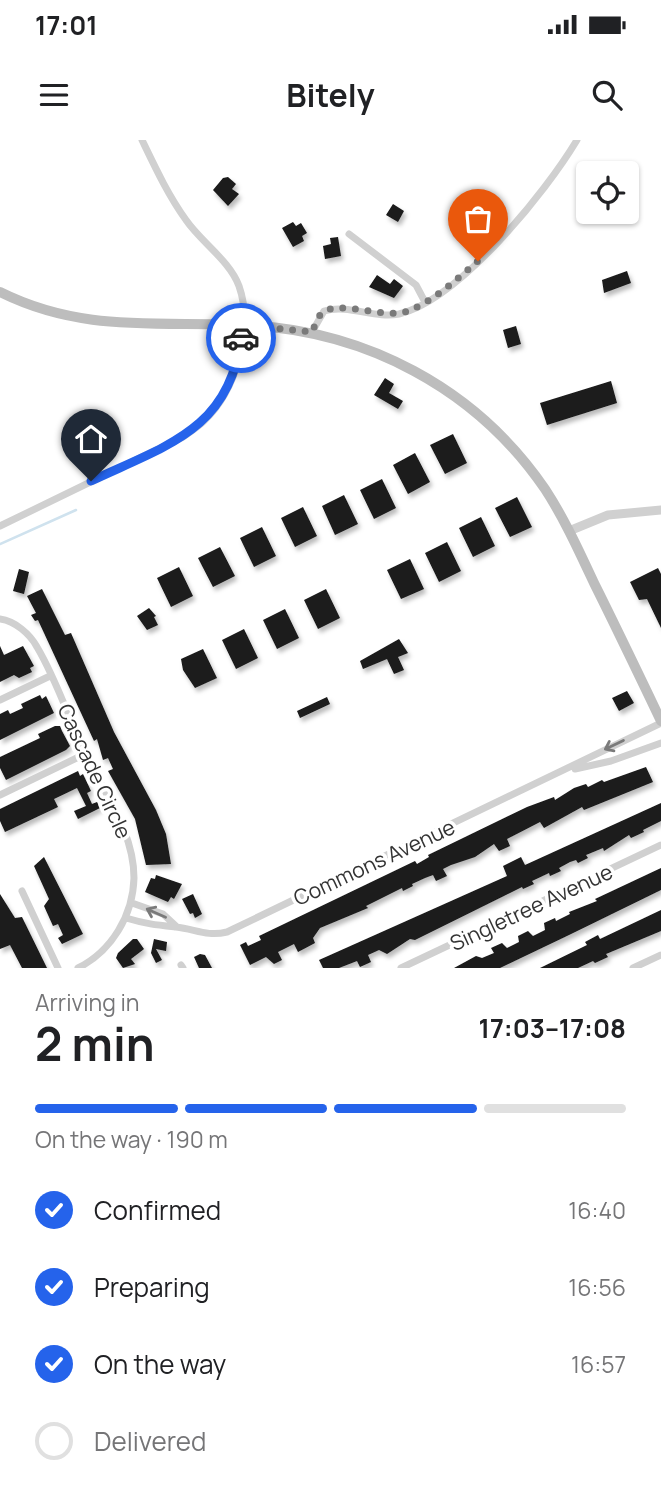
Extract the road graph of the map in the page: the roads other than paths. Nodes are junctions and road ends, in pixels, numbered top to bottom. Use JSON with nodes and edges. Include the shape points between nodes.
{"nodes":[{"id":1,"x":142,"y":140,"type":"edge"},
{"id":2,"x":577,"y":140,"type":"edge"},
{"id":3,"x":349,"y":234,"type":"dead end"},
{"id":4,"x":0,"y":292,"type":"edge"},
{"id":5,"x":425,"y":302,"type":"junction"},
{"id":6,"x":243,"y":325,"type":"junction"},
{"id":7,"x":312,"y":332,"type":"junction"},
{"id":8,"x":661,"y":510,"type":"edge"},
{"id":9,"x":0,"y":526,"type":"edge"},
{"id":10,"x":569,"y":531,"type":"junction"},
{"id":11,"x":0,"y":619,"type":"edge"},
{"id":12,"x":50,"y":676,"type":"junction"},
{"id":13,"x":0,"y":700,"type":"edge"},
{"id":14,"x":661,"y":722,"type":"edge"},
{"id":15,"x":661,"y":743,"type":"edge"},
{"id":16,"x":85,"y":754,"type":"junction"},
{"id":17,"x":568,"y":770,"type":"junction"},
{"id":18,"x":0,"y":795,"type":"edge"},
{"id":19,"x":661,"y":845,"type":"edge"},
{"id":20,"x":22,"y":891,"type":"dead end"},
{"id":21,"x":132,"y":903,"type":"junction"},
{"id":22,"x":126,"y":918,"type":"junction"},
{"id":23,"x":177,"y":927,"type":"junction"},
{"id":24,"x":661,"y":955,"type":"edge"},
{"id":25,"x":93,"y":965,"type":"edge"},
{"id":26,"x":58,"y":968,"type":"edge"},
{"id":27,"x":78,"y":968,"type":"edge"},
{"id":28,"x":401,"y":968,"type":"edge"},
{"id":29,"x":633,"y":968,"type":"edge"}],
"edges":[{"from":1,"to":6,"type":"street","via":[[184,218],[232,272],[239,285]]},
{"from":2,"to":5,"type":"street","via":[[516,225]]},
{"from":3,"to":5,"type":"street","via":[[416,285]]},
{"from":4,"to":6,"type":"main road","via":[[43,310],[100,323]]},
{"from":5,"to":7,"type":"street","via":[[395,315],[329,310],[320,315]]},
{"from":6,"to":7,"type":"main road"},
{"from":6,"to":9,"type":"street","via":[[237,369],[205,421],[183,437]]},
{"from":7,"to":10,"type":"main road","via":[[386,356],[454,394],[520,455]]},
{"from":8,"to":10,"type":"street","via":[[607,515]]},
{"from":10,"to":14,"type":"main road"},
{"from":11,"to":12,"type":"street","name":"Cascade Circle","via":[[22,629]]},
{"from":12,"to":13,"type":"street"},
{"from":12,"to":16,"type":"street","name":"Cascade Circle"},
{"from":14,"to":17,"type":"street","name":"Commons Avenue","one_way":true},
{"from":15,"to":17,"type":"street","name":"Commons Avenue"},
{"from":16,"to":18,"type":"street"},
{"from":16,"to":21,"type":"street","name":"Cascade Circle","via":[[129,842]]},
{"from":17,"to":23,"type":"street","name":"Commons Avenue","via":[[227,932],[203,934]]},
{"from":19,"to":28,"type":"street","name":"Singletree Avenue"},
{"from":20,"to":26,"type":"street"},
{"from":21,"to":22,"type":"street","name":"Cascade Circle"},
{"from":23,"to":21,"type":"street","name":"Commons Avenue","one_way":true,"via":[[163,914]]},
{"from":22,"to":23,"type":"street","name":"Commons Avenue","via":[[158,928]]},
{"from":22,"to":25,"type":"street","name":"Cascade Circle"},
{"from":24,"to":29,"type":"street"},
{"from":25,"to":27,"type":"street","name":"Cascade Circle"}]}
